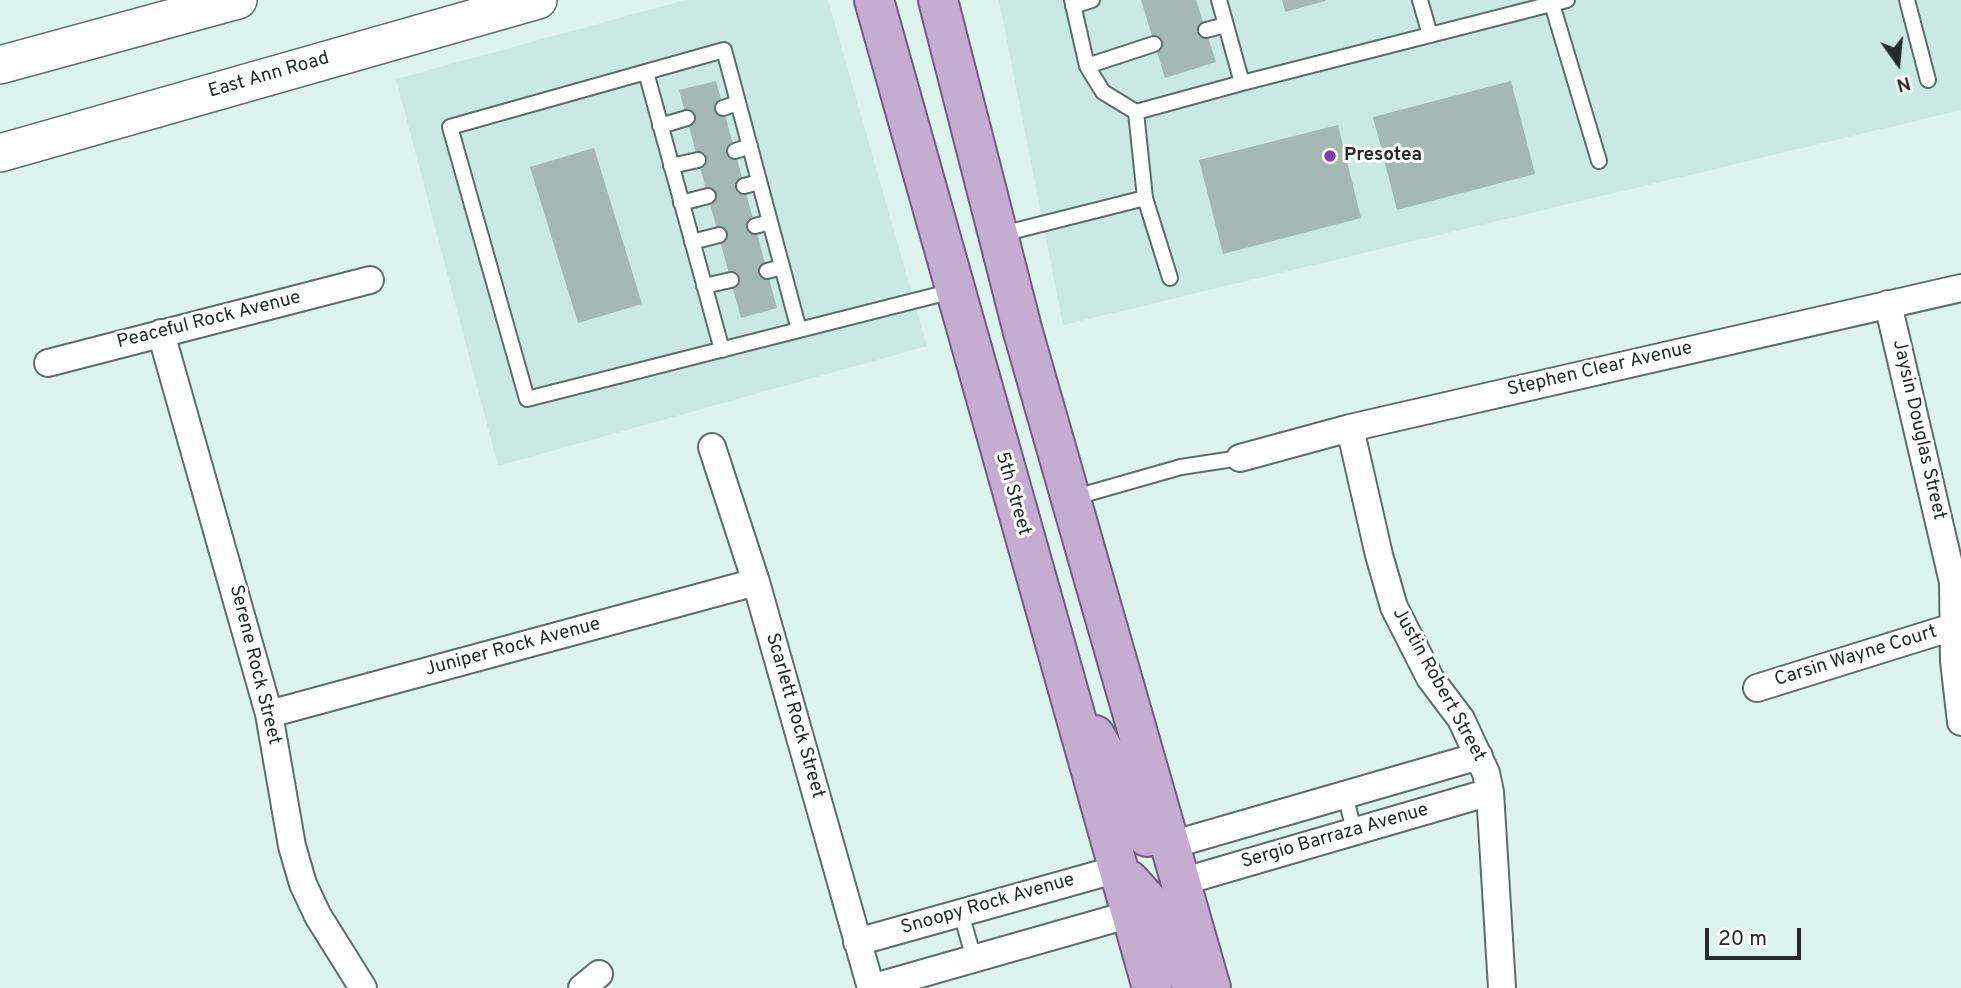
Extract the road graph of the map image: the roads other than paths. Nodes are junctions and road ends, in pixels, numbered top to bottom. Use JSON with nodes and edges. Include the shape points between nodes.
{"nodes":[{"id":1,"x":238,"y":0,"type":"edge"},
{"id":2,"x":538,"y":0,"type":"edge"},
{"id":3,"x":874,"y":0,"type":"edge"},
{"id":4,"x":938,"y":0,"type":"edge"},
{"id":5,"x":1092,"y":0,"type":"edge"},
{"id":6,"x":1219,"y":0,"type":"edge"},
{"id":7,"x":1420,"y":0,"type":"edge"},
{"id":8,"x":1567,"y":0,"type":"edge"},
{"id":9,"x":1907,"y":0,"type":"edge"},
{"id":10,"x":1073,"y":3,"type":"edge"},
{"id":11,"x":1552,"y":4,"type":"junction"},
{"id":12,"x":1226,"y":25,"type":"junction"},
{"id":13,"x":1206,"y":30,"type":"dead end"},
{"id":14,"x":1430,"y":35,"type":"junction"},
{"id":15,"x":1154,"y":44,"type":"dead end"},
{"id":16,"x":0,"y":65,"type":"edge"},
{"id":17,"x":1087,"y":66,"type":"junction"},
{"id":18,"x":646,"y":72,"type":"junction"},
{"id":19,"x":1928,"y":80,"type":"dead end"},
{"id":20,"x":1242,"y":82,"type":"junction"},
{"id":21,"x":738,"y":103,"type":"junction"},
{"id":22,"x":723,"y":108,"type":"dead end"},
{"id":23,"x":1136,"y":112,"type":"junction"},
{"id":24,"x":687,"y":118,"type":"dead end"},
{"id":25,"x":660,"y":126,"type":"junction"},
{"id":26,"x":750,"y":146,"type":"junction"},
{"id":27,"x":735,"y":150,"type":"dead end"},
{"id":28,"x":0,"y":153,"type":"edge"},
{"id":29,"x":698,"y":160,"type":"dead end"},
{"id":30,"x":1599,"y":161,"type":"dead end"},
{"id":31,"x":671,"y":166,"type":"junction"},
{"id":32,"x":759,"y":182,"type":"junction"},
{"id":33,"x":744,"y":186,"type":"dead end"},
{"id":34,"x":708,"y":196,"type":"dead end"},
{"id":35,"x":1145,"y":198,"type":"junction"},
{"id":36,"x":681,"y":203,"type":"junction"},
{"id":37,"x":770,"y":222,"type":"junction"},
{"id":38,"x":755,"y":226,"type":"dead end"},
{"id":39,"x":719,"y":235,"type":"dead end"},
{"id":40,"x":996,"y":235,"type":"junction"},
{"id":41,"x":692,"y":242,"type":"junction"},
{"id":42,"x":782,"y":267,"type":"junction"},
{"id":43,"x":767,"y":271,"type":"dead end"},
{"id":44,"x":1170,"y":278,"type":"dead end"},
{"id":45,"x":370,"y":280,"type":"dead end"},
{"id":46,"x":731,"y":280,"type":"dead end"},
{"id":47,"x":704,"y":286,"type":"junction"},
{"id":48,"x":1961,"y":288,"type":"edge"},
{"id":49,"x":954,"y":291,"type":"junction"},
{"id":50,"x":1888,"y":304,"type":"junction"},
{"id":51,"x":799,"y":330,"type":"junction"},
{"id":52,"x":161,"y":333,"type":"junction"},
{"id":53,"x":722,"y":350,"type":"junction"},
{"id":54,"x":48,"y":363,"type":"dead end"},
{"id":55,"x":1350,"y":428,"type":"junction"},
{"id":56,"x":712,"y":447,"type":"dead end"},
{"id":57,"x":1240,"y":458,"type":"joint"},
{"id":58,"x":1070,"y":499,"type":"junction"},
{"id":59,"x":756,"y":582,"type":"junction"},
{"id":60,"x":1956,"y":626,"type":"junction"},
{"id":61,"x":1065,"y":682,"type":"junction"},
{"id":62,"x":1757,"y":688,"type":"dead end"},
{"id":63,"x":269,"y":714,"type":"junction"},
{"id":64,"x":1961,"y":722,"type":"edge"},
{"id":65,"x":1479,"y":756,"type":"junction"},
{"id":66,"x":1490,"y":792,"type":"junction"},
{"id":67,"x":1345,"y":795,"type":"junction"},
{"id":68,"x":1354,"y":830,"type":"junction"},
{"id":69,"x":1171,"y":845,"type":"junction"},
{"id":70,"x":1118,"y":869,"type":"junction"},
{"id":71,"x":1181,"y":882,"type":"junction"},
{"id":72,"x":961,"y":913,"type":"junction"},
{"id":73,"x":1131,"y":914,"type":"junction"},
{"id":74,"x":857,"y":942,"type":"junction"},
{"id":75,"x":974,"y":959,"type":"junction"},
{"id":76,"x":363,"y":988,"type":"edge"},
{"id":77,"x":871,"y":988,"type":"edge"},
{"id":78,"x":1152,"y":988,"type":"edge"},
{"id":79,"x":1194,"y":988,"type":"edge"},
{"id":80,"x":1211,"y":988,"type":"edge"},
{"id":81,"x":1502,"y":988,"type":"edge"}],
"edges":[{"from":1,"to":16,"type":"main road"},
{"from":2,"to":28,"type":"main road","name":"East Ann Road"},
{"from":3,"to":49,"type":"main road","name":"5th Street"},
{"from":4,"to":40,"type":"main road"},
{"from":5,"to":10,"type":"lane"},
{"from":6,"to":12,"type":"lane"},
{"from":7,"to":14,"type":"lane"},
{"from":8,"to":11,"type":"lane"},
{"from":9,"to":19,"type":"lane"},
{"from":10,"to":17,"type":"lane"},
{"from":11,"to":14,"type":"lane"},
{"from":11,"to":30,"type":"lane"},
{"from":12,"to":13,"type":"lane"},
{"from":12,"to":20,"type":"lane"},
{"from":14,"to":20,"type":"lane"},
{"from":15,"to":17,"type":"lane"},
{"from":17,"to":23,"type":"lane","via":[[1103,92]]},
{"from":18,"to":21,"type":"lane","via":[[724,50]]},
{"from":18,"to":25,"type":"lane"},
{"from":18,"to":53,"type":"lane","via":[[450,127],[527,398]]},
{"from":20,"to":23,"type":"lane"},
{"from":21,"to":22,"type":"lane"},
{"from":21,"to":26,"type":"lane"},
{"from":23,"to":35,"type":"lane"},
{"from":24,"to":25,"type":"lane"},
{"from":25,"to":31,"type":"lane"},
{"from":26,"to":27,"type":"lane"},
{"from":26,"to":32,"type":"lane"},
{"from":29,"to":31,"type":"lane"},
{"from":31,"to":36,"type":"lane"},
{"from":32,"to":33,"type":"lane"},
{"from":32,"to":37,"type":"lane"},
{"from":34,"to":36,"type":"lane"},
{"from":35,"to":40,"type":"lane"},
{"from":35,"to":44,"type":"lane"},
{"from":36,"to":41,"type":"lane"},
{"from":37,"to":38,"type":"lane"},
{"from":37,"to":42,"type":"lane"},
{"from":39,"to":41,"type":"lane"},
{"from":40,"to":58,"type":"main road"},
{"from":41,"to":47,"type":"lane"},
{"from":42,"to":43,"type":"lane"},
{"from":42,"to":51,"type":"lane"},
{"from":45,"to":52,"type":"street","name":"Peaceful Rock Avenue"},
{"from":46,"to":47,"type":"lane"},
{"from":47,"to":53,"type":"lane"},
{"from":48,"to":50,"type":"street","name":"Stephen Clear Avenue"},
{"from":49,"to":51,"type":"lane"},
{"from":49,"to":61,"type":"main road","name":"5th Street"},
{"from":50,"to":55,"type":"street","name":"Stephen Clear Avenue"},
{"from":50,"to":60,"type":"street","name":"Jaysin Douglas Street","via":[[1945,543]]},
{"from":51,"to":53,"type":"lane"},
{"from":52,"to":54,"type":"street","name":"Peaceful Rock Avenue"},
{"from":52,"to":63,"type":"street","name":"Serene Rock Street"},
{"from":55,"to":57,"type":"street","name":"Stephen Clear Avenue"},
{"from":55,"to":65,"type":"street","name":"Justin Robert Street","via":[[1394,607],[1430,678],[1461,719]]},
{"from":56,"to":59,"type":"street","name":"Scarlett Rock Street"},
{"from":57,"to":58,"type":"lane","via":[[1181,467]]},
{"from":58,"to":69,"type":"main road"},
{"from":59,"to":63,"type":"street","name":"Juniper Rock Avenue"},
{"from":59,"to":74,"type":"street","name":"Scarlett Rock Street"},
{"from":60,"to":62,"type":"street","name":"Carsin Wayne Court"},
{"from":60,"to":64,"type":"street","name":"Jaysin Douglas Street","via":[[1954,661]]},
{"from":61,"to":70,"type":"main road","name":"5th Street"},
{"from":61,"to":71,"type":"main road","via":[[1129,795],[1143,832]]},
{"from":63,"to":76,"type":"street","name":"Serene Rock Street","via":[[303,884]]},
{"from":65,"to":66,"type":"street","name":"Justin Robert Street"},
{"from":65,"to":67,"type":"street","name":"Sergio Barraza Avenue"},
{"from":66,"to":68,"type":"street","name":"Sergio Barraza Avenue"},
{"from":66,"to":81,"type":"street","name":"Justin Robert Street"},
{"from":67,"to":68,"type":"lane"},
{"from":67,"to":69,"type":"street","name":"Sergio Barraza Avenue"},
{"from":68,"to":71,"type":"street","name":"Sergio Barraza Avenue"},
{"from":69,"to":71,"type":"main road"},
{"from":70,"to":72,"type":"street","name":"Snoopy Rock Avenue"},
{"from":70,"to":73,"type":"main road","name":"5th Street"},
{"from":70,"to":79,"type":"main road","via":[[1151,904]]},
{"from":71,"to":80,"type":"main road"},
{"from":72,"to":74,"type":"street","name":"Snoopy Rock Avenue"},
{"from":72,"to":75,"type":"lane"},
{"from":73,"to":75,"type":"street"},
{"from":73,"to":78,"type":"main road","name":"5th Street"},
{"from":74,"to":77,"type":"street","name":"Scarlett Rock Street"},
{"from":75,"to":77,"type":"street"}]}
